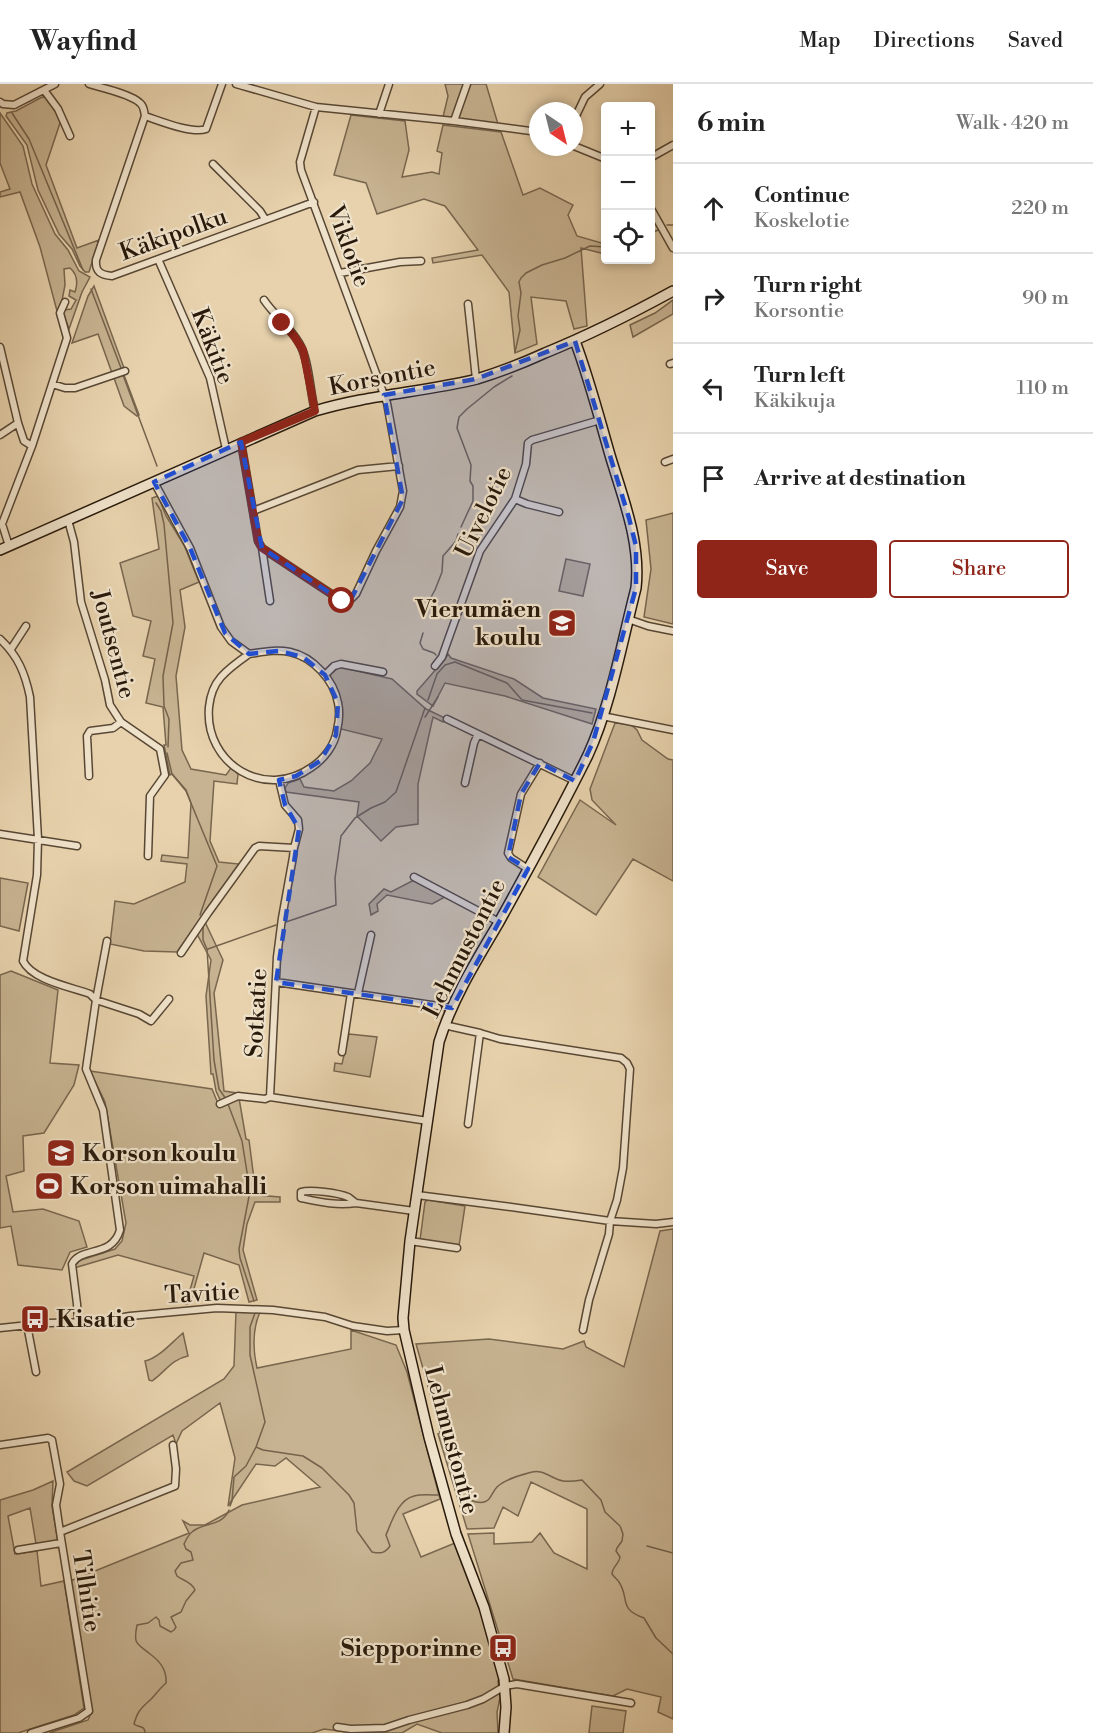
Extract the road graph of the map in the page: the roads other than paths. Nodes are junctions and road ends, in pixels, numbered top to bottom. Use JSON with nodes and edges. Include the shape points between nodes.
{"nodes":[{"id":1,"x":55,"y":84,"type":"edge"},
{"id":2,"x":89,"y":84,"type":"edge"},
{"id":3,"x":222,"y":84,"type":"edge"},
{"id":4,"x":237,"y":84,"type":"edge"},
{"id":5,"x":389,"y":84,"type":"edge"},
{"id":6,"x":467,"y":84,"type":"edge"},
{"id":7,"x":600,"y":84,"type":"edge"},
{"id":8,"x":111,"y":87,"type":"edge"},
{"id":9,"x":44,"y":90,"type":"junction"},
{"id":10,"x":0,"y":102,"type":"edge"},
{"id":11,"x":583,"y":102,"type":"edge"},
{"id":12,"x":316,"y":107,"type":"junction"},
{"id":13,"x":379,"y":114,"type":"junction"},
{"id":14,"x":145,"y":116,"type":"junction"},
{"id":15,"x":454,"y":121,"type":"junction"},
{"id":16,"x":529,"y":131,"type":"edge"},
{"id":17,"x":70,"y":136,"type":"dead end"},
{"id":18,"x":673,"y":145,"type":"edge"},
{"id":19,"x":583,"y":150,"type":"edge"},
{"id":20,"x":654,"y":156,"type":"edge"},
{"id":21,"x":601,"y":157,"type":"edge"},
{"id":22,"x":213,"y":164,"type":"dead end"},
{"id":23,"x":314,"y":202,"type":"junction"},
{"id":24,"x":653,"y":210,"type":"edge"},
{"id":25,"x":266,"y":219,"type":"junction"},
{"id":26,"x":673,"y":248,"type":"edge"},
{"id":27,"x":158,"y":259,"type":"junction"},
{"id":28,"x":421,"y":261,"type":"dead end"},
{"id":29,"x":340,"y":273,"type":"junction"},
{"id":30,"x":673,"y":291,"type":"edge"},
{"id":31,"x":264,"y":300,"type":"dead end"},
{"id":32,"x":65,"y":302,"type":"dead end"},
{"id":33,"x":468,"y":304,"type":"dead end"},
{"id":34,"x":574,"y":341,"type":"junction"},
{"id":35,"x":0,"y":347,"type":"edge"},
{"id":36,"x":125,"y":371,"type":"dead end"},
{"id":37,"x":476,"y":379,"type":"junction"},
{"id":38,"x":52,"y":384,"type":"junction"},
{"id":39,"x":384,"y":395,"type":"junction"},
{"id":40,"x":315,"y":411,"type":"junction"},
{"id":41,"x":600,"y":420,"type":"junction"},
{"id":42,"x":18,"y":423,"type":"junction"},
{"id":43,"x":0,"y":435,"type":"edge"},
{"id":44,"x":241,"y":442,"type":"junction"},
{"id":45,"x":32,"y":446,"type":"junction"},
{"id":46,"x":226,"y":449,"type":"junction"},
{"id":47,"x":673,"y":459,"type":"edge"},
{"id":48,"x":665,"y":462,"type":"dead end"},
{"id":49,"x":399,"y":466,"type":"junction"},
{"id":50,"x":154,"y":482,"type":"junction"},
{"id":51,"x":515,"y":499,"type":"junction"},
{"id":52,"x":253,"y":510,"type":"junction"},
{"id":53,"x":560,"y":512,"type":"dead end"},
{"id":54,"x":68,"y":520,"type":"junction"},
{"id":55,"x":4,"y":548,"type":"edge"},
{"id":56,"x":262,"y":548,"type":"junction"},
{"id":57,"x":270,"y":601,"type":"dead end"},
{"id":58,"x":628,"y":619,"type":"junction"},
{"id":59,"x":26,"y":626,"type":"dead end"},
{"id":60,"x":673,"y":631,"type":"edge"},
{"id":61,"x":0,"y":639,"type":"edge"},
{"id":62,"x":11,"y":649,"type":"junction"},
{"id":63,"x":249,"y":654,"type":"junction"},
{"id":64,"x":435,"y":666,"type":"dead end"},
{"id":65,"x":383,"y":672,"type":"dead end"},
{"id":66,"x":325,"y":675,"type":"junction"},
{"id":67,"x":602,"y":716,"type":"junction"},
{"id":68,"x":447,"y":719,"type":"dead end"},
{"id":69,"x":121,"y":722,"type":"junction"},
{"id":70,"x":673,"y":730,"type":"edge"},
{"id":71,"x":478,"y":734,"type":"junction"},
{"id":72,"x":540,"y":763,"type":"junction"},
{"id":73,"x":89,"y":776,"type":"dead end"},
{"id":74,"x":279,"y":780,"type":"junction"},
{"id":75,"x":575,"y":781,"type":"junction"},
{"id":76,"x":465,"y":783,"type":"dead end"},
{"id":77,"x":0,"y":834,"type":"edge"},
{"id":78,"x":38,"y":839,"type":"junction"},
{"id":79,"x":76,"y":846,"type":"dead end"},
{"id":80,"x":294,"y":848,"type":"junction"},
{"id":81,"x":148,"y":856,"type":"dead end"},
{"id":82,"x":528,"y":869,"type":"junction"},
{"id":83,"x":414,"y":877,"type":"dead end"},
{"id":84,"x":499,"y":922,"type":"junction"},
{"id":85,"x":372,"y":935,"type":"dead end"},
{"id":86,"x":106,"y":942,"type":"dead end"},
{"id":87,"x":182,"y":953,"type":"dead end"},
{"id":88,"x":276,"y":982,"type":"junction"},
{"id":89,"x":355,"y":993,"type":"junction"},
{"id":90,"x":169,"y":999,"type":"dead end"},
{"id":91,"x":96,"y":1000,"type":"junction"},
{"id":92,"x":452,"y":1008,"type":"junction"},
{"id":93,"x":444,"y":1025,"type":"junction"},
{"id":94,"x":480,"y":1033,"type":"junction"},
{"id":95,"x":342,"y":1052,"type":"dead end"},
{"id":96,"x":270,"y":1097,"type":"junction"},
{"id":97,"x":220,"y":1104,"type":"dead end"},
{"id":98,"x":428,"y":1121,"type":"junction"},
{"id":99,"x":468,"y":1124,"type":"dead end"},
{"id":100,"x":417,"y":1195,"type":"junction"},
{"id":101,"x":356,"y":1203,"type":"junction"},
{"id":102,"x":414,"y":1211,"type":"junction"},
{"id":103,"x":610,"y":1221,"type":"junction"},
{"id":104,"x":673,"y":1222,"type":"edge"},
{"id":105,"x":411,"y":1241,"type":"junction"},
{"id":106,"x":457,"y":1248,"type":"dead end"},
{"id":107,"x":78,"y":1322,"type":"junction"},
{"id":108,"x":27,"y":1325,"type":"junction"},
{"id":109,"x":0,"y":1328,"type":"edge"},
{"id":110,"x":404,"y":1330,"type":"junction"},
{"id":111,"x":583,"y":1330,"type":"dead end"},
{"id":112,"x":36,"y":1372,"type":"dead end"},
{"id":113,"x":0,"y":1445,"type":"edge"},
{"id":114,"x":173,"y":1445,"type":"dead end"},
{"id":115,"x":60,"y":1532,"type":"junction"},
{"id":116,"x":61,"y":1543,"type":"junction"},
{"id":117,"x":18,"y":1550,"type":"dead end"},
{"id":118,"x":505,"y":1686,"type":"junction"},
{"id":119,"x":631,"y":1703,"type":"dead end"},
{"id":120,"x":337,"y":1727,"type":"dead end"},
{"id":121,"x":31,"y":1733,"type":"edge"},
{"id":122,"x":504,"y":1733,"type":"edge"}],
"edges":[{"from":1,"to":9,"type":"street"},
{"from":2,"to":8,"type":"street"},
{"from":3,"to":14,"type":"street","via":[[206,129],[189,129]]},
{"from":4,"to":12,"type":"street"},
{"from":5,"to":13,"type":"street"},
{"from":6,"to":15,"type":"street"},
{"from":7,"to":11,"type":"street"},
{"from":8,"to":14,"type":"street","via":[[139,101]]},
{"from":9,"to":10,"type":"street","via":[[14,105]]},
{"from":9,"to":17,"type":"street"},
{"from":12,"to":13,"type":"street"},
{"from":12,"to":23,"type":"street","name":"Viklotie","via":[[300,162]]},
{"from":13,"to":15,"type":"street"},
{"from":14,"to":27,"type":"street","name":"Käkipolku","via":[[96,266],[98,272],[111,276]]},
{"from":15,"to":16,"type":"street"},
{"from":18,"to":20,"type":"street"},
{"from":19,"to":21,"type":"street"},
{"from":22,"to":25,"type":"street"},
{"from":23,"to":25,"type":"street","name":"Käkipolku"},
{"from":23,"to":29,"type":"street","name":"Viklotie"},
{"from":24,"to":26,"type":"street"},
{"from":25,"to":27,"type":"street","name":"Käkipolku"},
{"from":27,"to":46,"type":"street","name":"Käkitie","via":[[210,378]]},
{"from":28,"to":29,"type":"street"},
{"from":29,"to":39,"type":"street","name":"Viklotie"},
{"from":30,"to":34,"type":"main road","name":"Korsontie"},
{"from":31,"to":40,"type":"street","via":[[300,344]]},
{"from":32,"to":38,"type":"street","via":[[60,313],[67,338]]},
{"from":33,"to":37,"type":"street"},
{"from":34,"to":37,"type":"main road","name":"Korsontie"},
{"from":34,"to":41,"type":"main road","name":"Lehmustontie"},
{"from":35,"to":42,"type":"street"},
{"from":36,"to":38,"type":"street","via":[[75,388]]},
{"from":37,"to":39,"type":"main road","name":"Korsontie"},
{"from":38,"to":45,"type":"street"},
{"from":39,"to":40,"type":"main road","name":"Korsontie"},
{"from":39,"to":49,"type":"street","name":"Viklotie"},
{"from":40,"to":44,"type":"main road","name":"Korsontie"},
{"from":41,"to":51,"type":"street","name":"Uivelotie","via":[[528,443]]},
{"from":41,"to":58,"type":"main road","name":"Lehmustontie","via":[[636,546],[638,572]]},
{"from":42,"to":43,"type":"street"},
{"from":42,"to":45,"type":"street","via":[[24,441]]},
{"from":44,"to":46,"type":"main road","name":"Korsontie"},
{"from":44,"to":52,"type":"street"},
{"from":45,"to":55,"type":"street","via":[[2,524]]},
{"from":46,"to":50,"type":"main road","name":"Korsontie"},
{"from":47,"to":48,"type":"street"},
{"from":49,"to":52,"type":"street","via":[[358,470]]},
{"from":49,"to":56,"type":"street","name":"Viklotie","via":[[403,491],[400,507],[349,602]]},
{"from":50,"to":54,"type":"main road","name":"Korsontie"},
{"from":50,"to":63,"type":"street","via":[[190,548],[221,627],[231,641]]},
{"from":51,"to":53,"type":"street"},
{"from":51,"to":64,"type":"street","name":"Uivelotie","via":[[480,551],[445,649]]},
{"from":52,"to":56,"type":"street"},
{"from":54,"to":55,"type":"main road","name":"Korsontie"},
{"from":54,"to":69,"type":"street","name":"Joutsentie","via":[[84,614],[110,705]]},
{"from":56,"to":57,"type":"street"},
{"from":58,"to":60,"type":"street"},
{"from":58,"to":67,"type":"main road","name":"Lehmustontie"},
{"from":59,"to":62,"type":"street"},
{"from":61,"to":62,"type":"street"},
{"from":62,"to":78,"type":"street","via":[[21,666],[30,697]]},
{"from":63,"to":66,"type":"street","via":[[292,652],[316,665]]},
{"from":63,"to":74,"type":"street","via":[[216,685],[209,714],[213,741],[239,771]]},
{"from":65,"to":66,"type":"street","via":[[341,664]]},
{"from":66,"to":74,"type":"street","via":[[338,702],[339,721],[331,747],[310,769]]},
{"from":67,"to":70,"type":"street"},
{"from":67,"to":75,"type":"main road","name":"Lehmustontie"},
{"from":68,"to":71,"type":"street"},
{"from":69,"to":73,"type":"street","via":[[87,735]]},
{"from":69,"to":81,"type":"street","name":"Joutsentie","via":[[158,747],[162,754],[165,775],[150,796]]},
{"from":71,"to":72,"type":"street"},
{"from":71,"to":76,"type":"street"},
{"from":72,"to":75,"type":"street"},
{"from":72,"to":82,"type":"street","via":[[521,794],[508,853]]},
{"from":74,"to":80,"type":"street","name":"Sotkatie","via":[[285,805],[298,820]]},
{"from":75,"to":82,"type":"main road","name":"Lehmustontie"},
{"from":77,"to":78,"type":"street"},
{"from":78,"to":79,"type":"street"},
{"from":78,"to":91,"type":"street","via":[[36,887],[23,961],[38,976],[90,994]]},
{"from":80,"to":87,"type":"street","via":[[255,848]]},
{"from":80,"to":88,"type":"street","name":"Sotkatie"},
{"from":82,"to":84,"type":"main road","name":"Lehmustontie"},
{"from":83,"to":84,"type":"street"},
{"from":84,"to":92,"type":"main road","name":"Lehmustontie"},
{"from":85,"to":89,"type":"street"},
{"from":86,"to":91,"type":"street"},
{"from":88,"to":89,"type":"street"},
{"from":88,"to":96,"type":"street","name":"Sotkatie"},
{"from":89,"to":92,"type":"street"},
{"from":89,"to":95,"type":"street"},
{"from":90,"to":91,"type":"street","via":[[151,1021]]},
{"from":91,"to":107,"type":"street","via":[[86,1069],[103,1110],[120,1230],[108,1246],[79,1257],[72,1264]]},
{"from":92,"to":93,"type":"main road","name":"Lehmustontie"},
{"from":93,"to":94,"type":"street"},
{"from":93,"to":98,"type":"main road","name":"Lehmustontie"},
{"from":94,"to":99,"type":"street"},
{"from":94,"to":103,"type":"street","via":[[621,1058],[627,1063],[630,1069],[623,1168]]},
{"from":96,"to":97,"type":"street","via":[[238,1096]]},
{"from":96,"to":98,"type":"street"},
{"from":98,"to":100,"type":"main road","name":"Lehmustontie"},
{"from":100,"to":102,"type":"main road","name":"Lehmustontie"},
{"from":100,"to":103,"type":"street"},
{"from":101,"to":101,"type":"street","via":[[341,1195],[301,1192],[301,1198],[336,1205]]},
{"from":101,"to":102,"type":"street"},
{"from":102,"to":105,"type":"main road","name":"Lehmustontie"},
{"from":103,"to":104,"type":"street"},
{"from":103,"to":111,"type":"street"},
{"from":105,"to":106,"type":"street"},
{"from":105,"to":110,"type":"main road","name":"Lehmustontie"},
{"from":107,"to":108,"type":"street","name":"Tavitie"},
{"from":107,"to":110,"type":"street","name":"Tavitie","via":[[237,1308],[325,1317],[351,1326],[387,1331]]},
{"from":108,"to":109,"type":"street","name":"Tavitie"},
{"from":108,"to":112,"type":"street"},
{"from":110,"to":118,"type":"main road","name":"Lehmustontie","via":[[450,1514],[484,1607]]},
{"from":113,"to":115,"type":"street","via":[[52,1440],[60,1484],[56,1504]]},
{"from":114,"to":115,"type":"street","name":"Tilhitie","via":[[175,1486]]},
{"from":115,"to":116,"type":"street","name":"Tilhitie"},
{"from":116,"to":117,"type":"street"},
{"from":116,"to":121,"type":"street","name":"Tilhitie","via":[[89,1711],[80,1718]]},
{"from":118,"to":119,"type":"street","via":[[517,1684]]},
{"from":118,"to":120,"type":"street","via":[[467,1705],[385,1728]]},
{"from":118,"to":122,"type":"main road","name":"Lehmustontie"}]}
